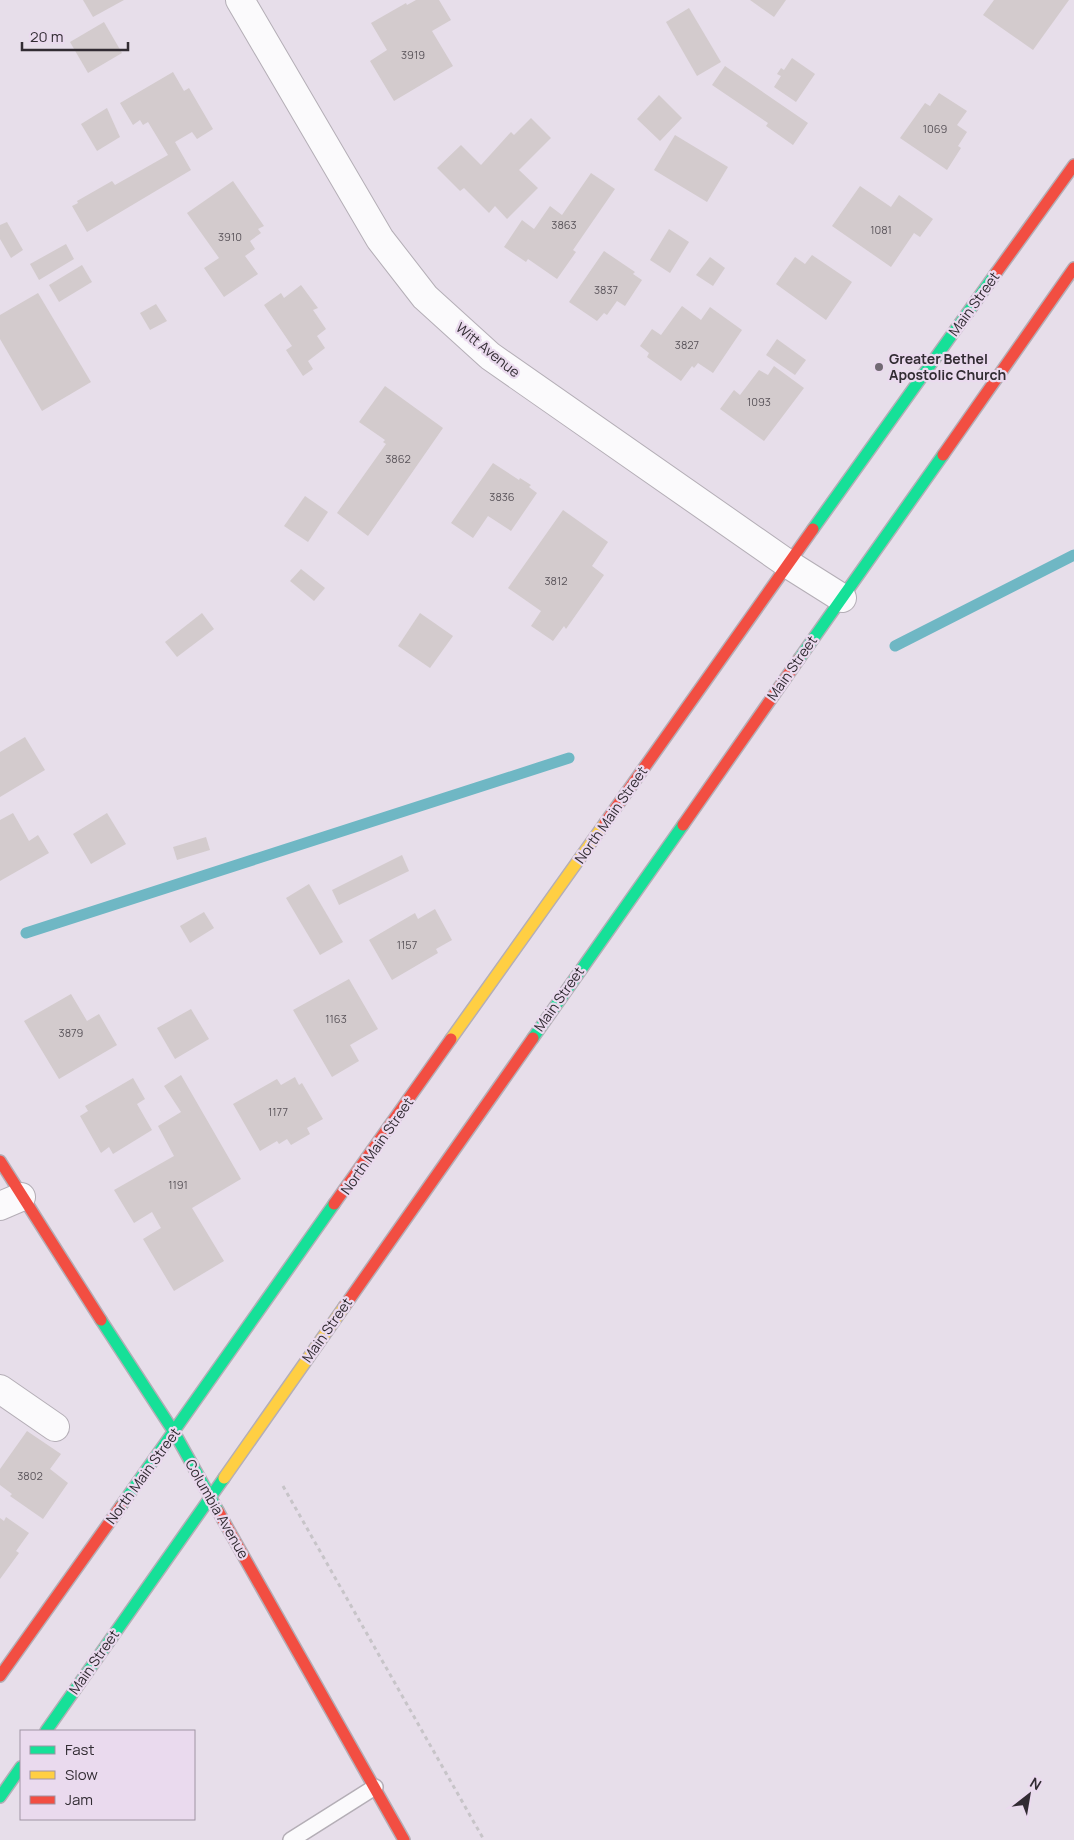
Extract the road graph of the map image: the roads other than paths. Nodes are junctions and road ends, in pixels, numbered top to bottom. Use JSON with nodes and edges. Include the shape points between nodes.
{"nodes":[{"id":1,"x":240,"y":0,"type":"edge"},
{"id":2,"x":1074,"y":165,"type":"edge"},
{"id":3,"x":1074,"y":268,"type":"edge"},
{"id":4,"x":788,"y":564,"type":"junction"},
{"id":5,"x":842,"y":598,"type":"junction"},
{"id":6,"x":753,"y":614,"type":"joint"},
{"id":7,"x":0,"y":1161,"type":"edge"},
{"id":8,"x":10,"y":1201,"type":"edge"},
{"id":9,"x":0,"y":1389,"type":"edge"},
{"id":10,"x":55,"y":1427,"type":"dead end"},
{"id":11,"x":174,"y":1432,"type":"junction"},
{"id":12,"x":210,"y":1497,"type":"junction"},
{"id":13,"x":0,"y":1676,"type":"edge"},
{"id":14,"x":47,"y":1730,"type":"edge"},
{"id":15,"x":20,"y":1768,"type":"edge"},
{"id":16,"x":375,"y":1787,"type":"junction"},
{"id":17,"x":0,"y":1797,"type":"edge"},
{"id":18,"x":290,"y":1840,"type":"edge"},
{"id":19,"x":404,"y":1840,"type":"edge"}],
"edges":[{"from":1,"to":4,"type":"street","name":"Witt Avenue","via":[[380,240],[425,297],[490,356]]},
{"from":2,"to":4,"type":"main road","name":"Main Street"},
{"from":3,"to":5,"type":"main road","name":"Main Street"},
{"from":4,"to":5,"type":"street","name":"Witt Avenue"},
{"from":4,"to":6,"type":"main road","name":"Main Street"},
{"from":5,"to":12,"type":"main road","name":"Main Street"},
{"from":6,"to":11,"type":"main road","name":"North Main Street"},
{"from":7,"to":8,"type":"main road","name":"Columbia Avenue"},
{"from":8,"to":11,"type":"main road","name":"Columbia Avenue"},
{"from":9,"to":10,"type":"street"},
{"from":11,"to":12,"type":"main road","name":"Columbia Avenue"},
{"from":11,"to":13,"type":"main road","name":"North Main Street"},
{"from":12,"to":14,"type":"main road","name":"Main Street"},
{"from":12,"to":16,"type":"main road","name":"Columbia Avenue"},
{"from":15,"to":17,"type":"main road"},
{"from":16,"to":18,"type":"lane"},
{"from":16,"to":19,"type":"main road","name":"Columbia Avenue"}]}
